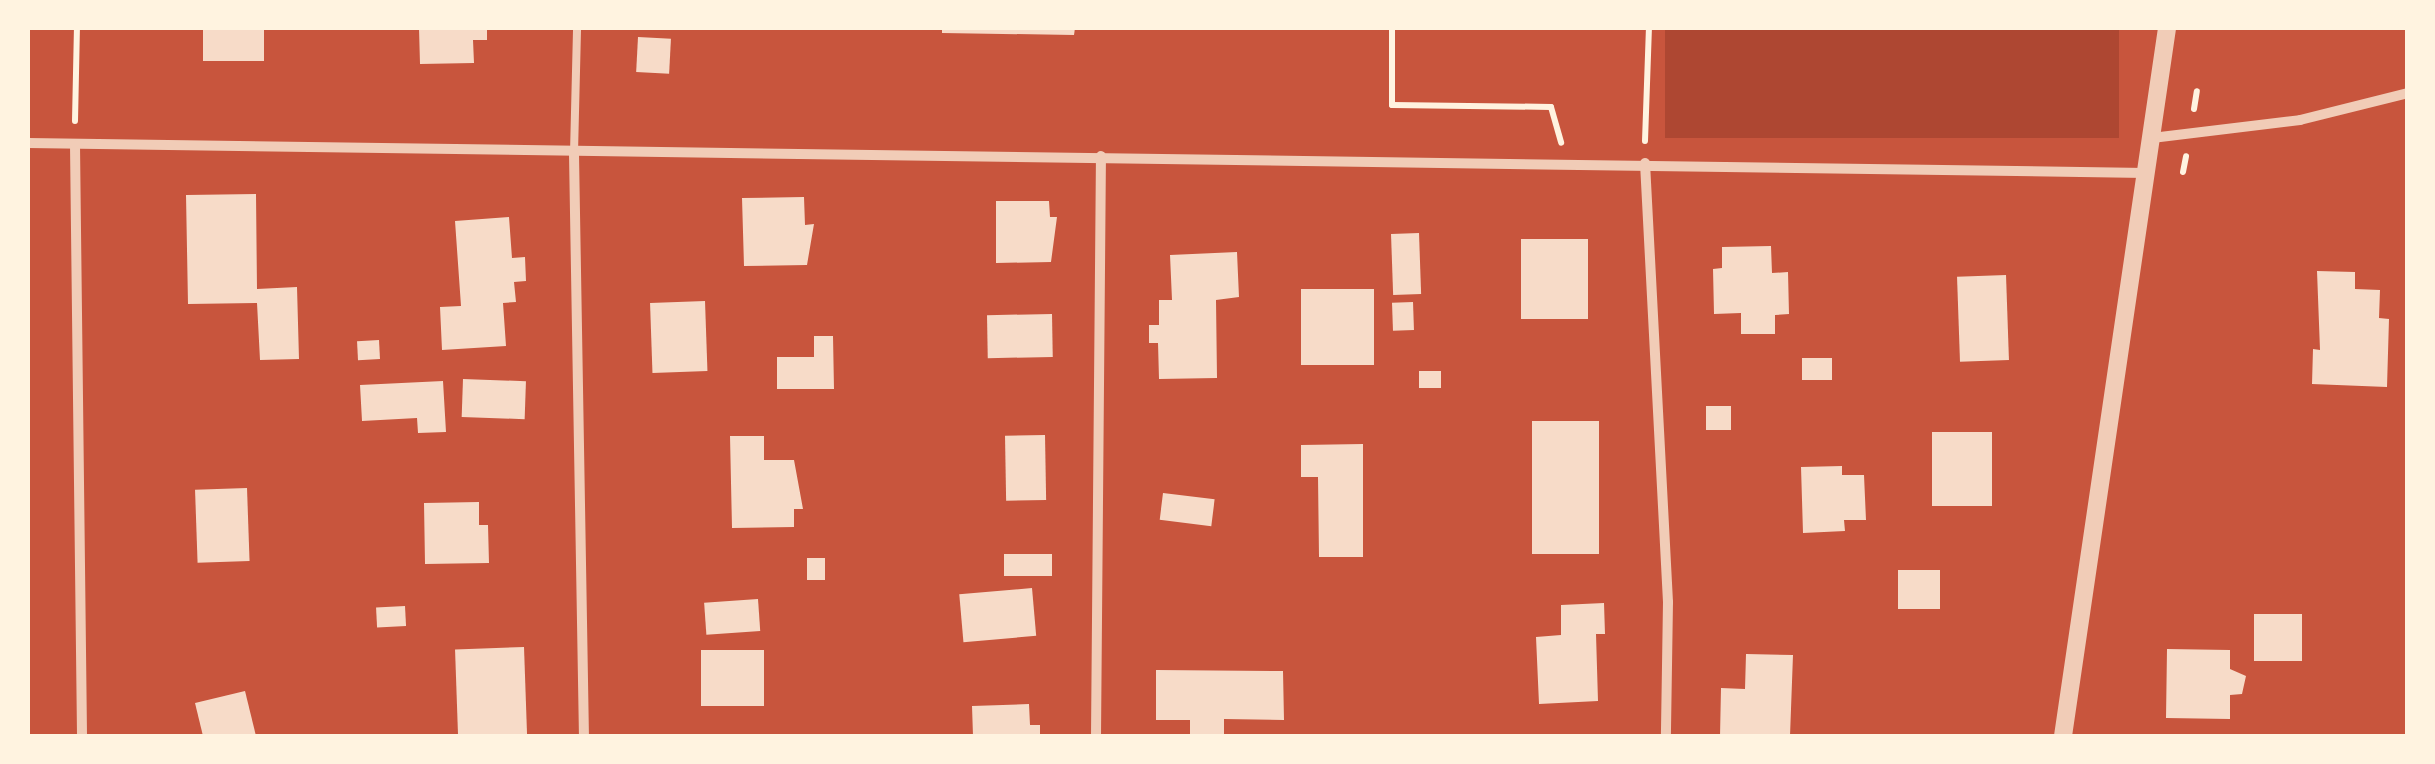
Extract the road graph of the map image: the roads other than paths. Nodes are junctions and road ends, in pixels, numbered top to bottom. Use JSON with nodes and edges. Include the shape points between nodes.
{"nodes":[{"id":1,"x":577,"y":28,"type":"edge"},
{"id":2,"x":2166,"y":28,"type":"edge"},
{"id":3,"x":2408,"y":93,"type":"edge"},
{"id":4,"x":2152,"y":138,"type":"junction"},
{"id":5,"x":28,"y":143,"type":"edge"},
{"id":6,"x":75,"y":144,"type":"junction"},
{"id":7,"x":574,"y":154,"type":"junction"},
{"id":8,"x":1101,"y":156,"type":"junction"},
{"id":9,"x":1644,"y":162,"type":"junction"},
{"id":10,"x":2146,"y":172,"type":"junction"},
{"id":11,"x":82,"y":736,"type":"edge"},
{"id":12,"x":584,"y":736,"type":"edge"},
{"id":13,"x":1096,"y":736,"type":"edge"},
{"id":14,"x":1666,"y":736,"type":"edge"},
{"id":15,"x":2063,"y":736,"type":"edge"}],
"edges":[{"from":1,"to":7,"type":"lane"},
{"from":2,"to":4,"type":"street"},
{"from":3,"to":4,"type":"street","via":[[2300,120]]},
{"from":4,"to":10,"type":"street"},
{"from":5,"to":6,"type":"street"},
{"from":6,"to":7,"type":"street"},
{"from":6,"to":11,"type":"street"},
{"from":7,"to":8,"type":"street"},
{"from":7,"to":12,"type":"street"},
{"from":8,"to":9,"type":"street"},
{"from":8,"to":13,"type":"street"},
{"from":9,"to":10,"type":"street"},
{"from":9,"to":14,"type":"street","via":[[1668,602]]},
{"from":10,"to":15,"type":"street"}]}
